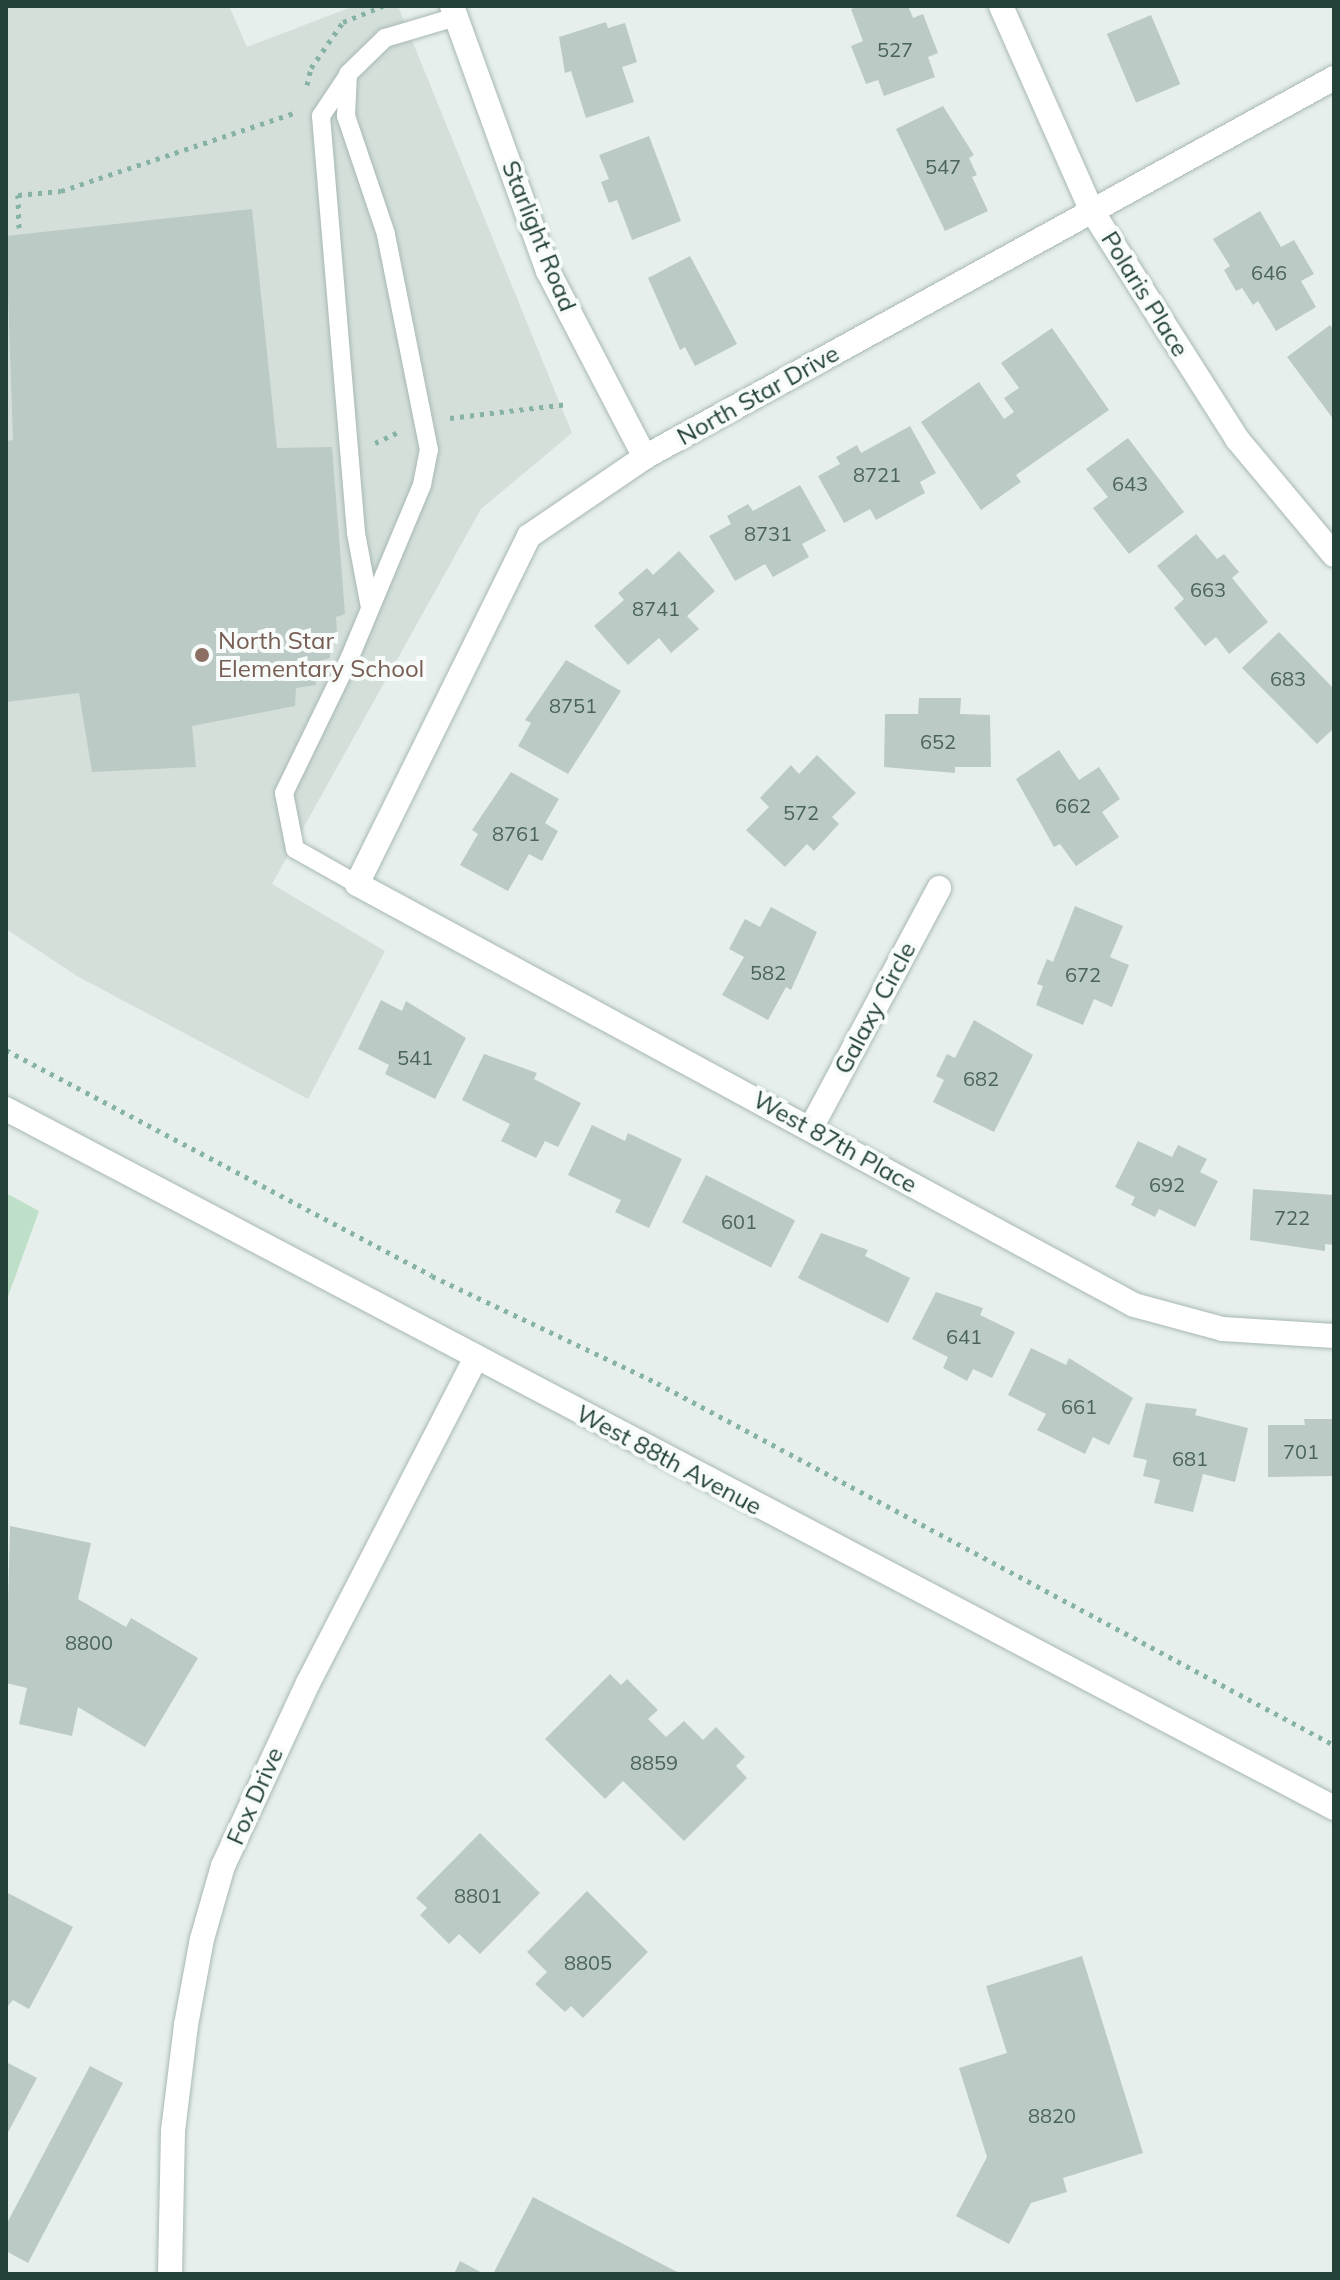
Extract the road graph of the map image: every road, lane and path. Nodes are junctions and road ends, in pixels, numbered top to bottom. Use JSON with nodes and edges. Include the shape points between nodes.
{"nodes":[{"id":1,"x":1001,"y":6,"type":"edge"},
{"id":2,"x":454,"y":11,"type":"edge"},
{"id":3,"x":348,"y":74,"type":"junction"},
{"id":4,"x":1334,"y":78,"type":"edge"},
{"id":5,"x":302,"y":110,"type":"dead end"},
{"id":6,"x":1092,"y":211,"type":"junction"},
{"id":7,"x":19,"y":228,"type":"dead end"},
{"id":8,"x":568,"y":404,"type":"dead end"},
{"id":9,"x":423,"y":421,"type":"junction"},
{"id":10,"x":349,"y":455,"type":"junction"},
{"id":11,"x":645,"y":457,"type":"junction"},
{"id":12,"x":1334,"y":555,"type":"edge"},
{"id":13,"x":370,"y":610,"type":"junction"},
{"id":14,"x":357,"y":884,"type":"junction"},
{"id":15,"x":939,"y":888,"type":"dead end"},
{"id":16,"x":6,"y":1050,"type":"edge"},
{"id":17,"x":6,"y":1109,"type":"edge"},
{"id":18,"x":811,"y":1128,"type":"junction"},
{"id":19,"x":1334,"y":1336,"type":"edge"},
{"id":20,"x":476,"y":1358,"type":"junction"},
{"id":21,"x":1334,"y":1745,"type":"edge"},
{"id":22,"x":1334,"y":1808,"type":"edge"},
{"id":23,"x":170,"y":2274,"type":"edge"}],
"edges":[{"from":1,"to":6,"type":"street","name":"Polaris Place"},
{"from":2,"to":3,"type":"lane","via":[[385,38]]},
{"from":2,"to":11,"type":"street","name":"Starlight Road","via":[[548,271]]},
{"from":3,"to":9,"type":"lane","via":[[346,116],[386,234]]},
{"from":3,"to":10,"type":"lane","via":[[321,116]]},
{"from":4,"to":6,"type":"street","name":"North Star Drive"},
{"from":5,"to":7,"type":"path","via":[[61,191],[18,195]]},
{"from":6,"to":11,"type":"street","name":"North Star Drive"},
{"from":6,"to":12,"type":"street","name":"Polaris Place","via":[[1237,439]]},
{"from":8,"to":9,"type":"path"},
{"from":9,"to":10,"type":"path"},
{"from":9,"to":13,"type":"lane","via":[[429,450],[422,485]]},
{"from":10,"to":13,"type":"lane"},
{"from":11,"to":14,"type":"street","name":"North Star Drive","via":[[529,536]]},
{"from":13,"to":14,"type":"lane","via":[[284,793],[295,849]]},
{"from":14,"to":18,"type":"street","name":"West 87th Place"},
{"from":15,"to":18,"type":"street","name":"Galaxy Circle"},
{"from":16,"to":21,"type":"path","via":[[432,1276],[657,1383]]},
{"from":17,"to":20,"type":"street","name":"West 88th Avenue"},
{"from":18,"to":19,"type":"street","name":"West 87th Place","via":[[1134,1305],[1223,1329]]},
{"from":20,"to":22,"type":"street","name":"West 88th Avenue"},
{"from":20,"to":23,"type":"street","name":"Fox Drive","via":[[308,1683],[223,1866],[186,2025],[173,2131]]}]}
